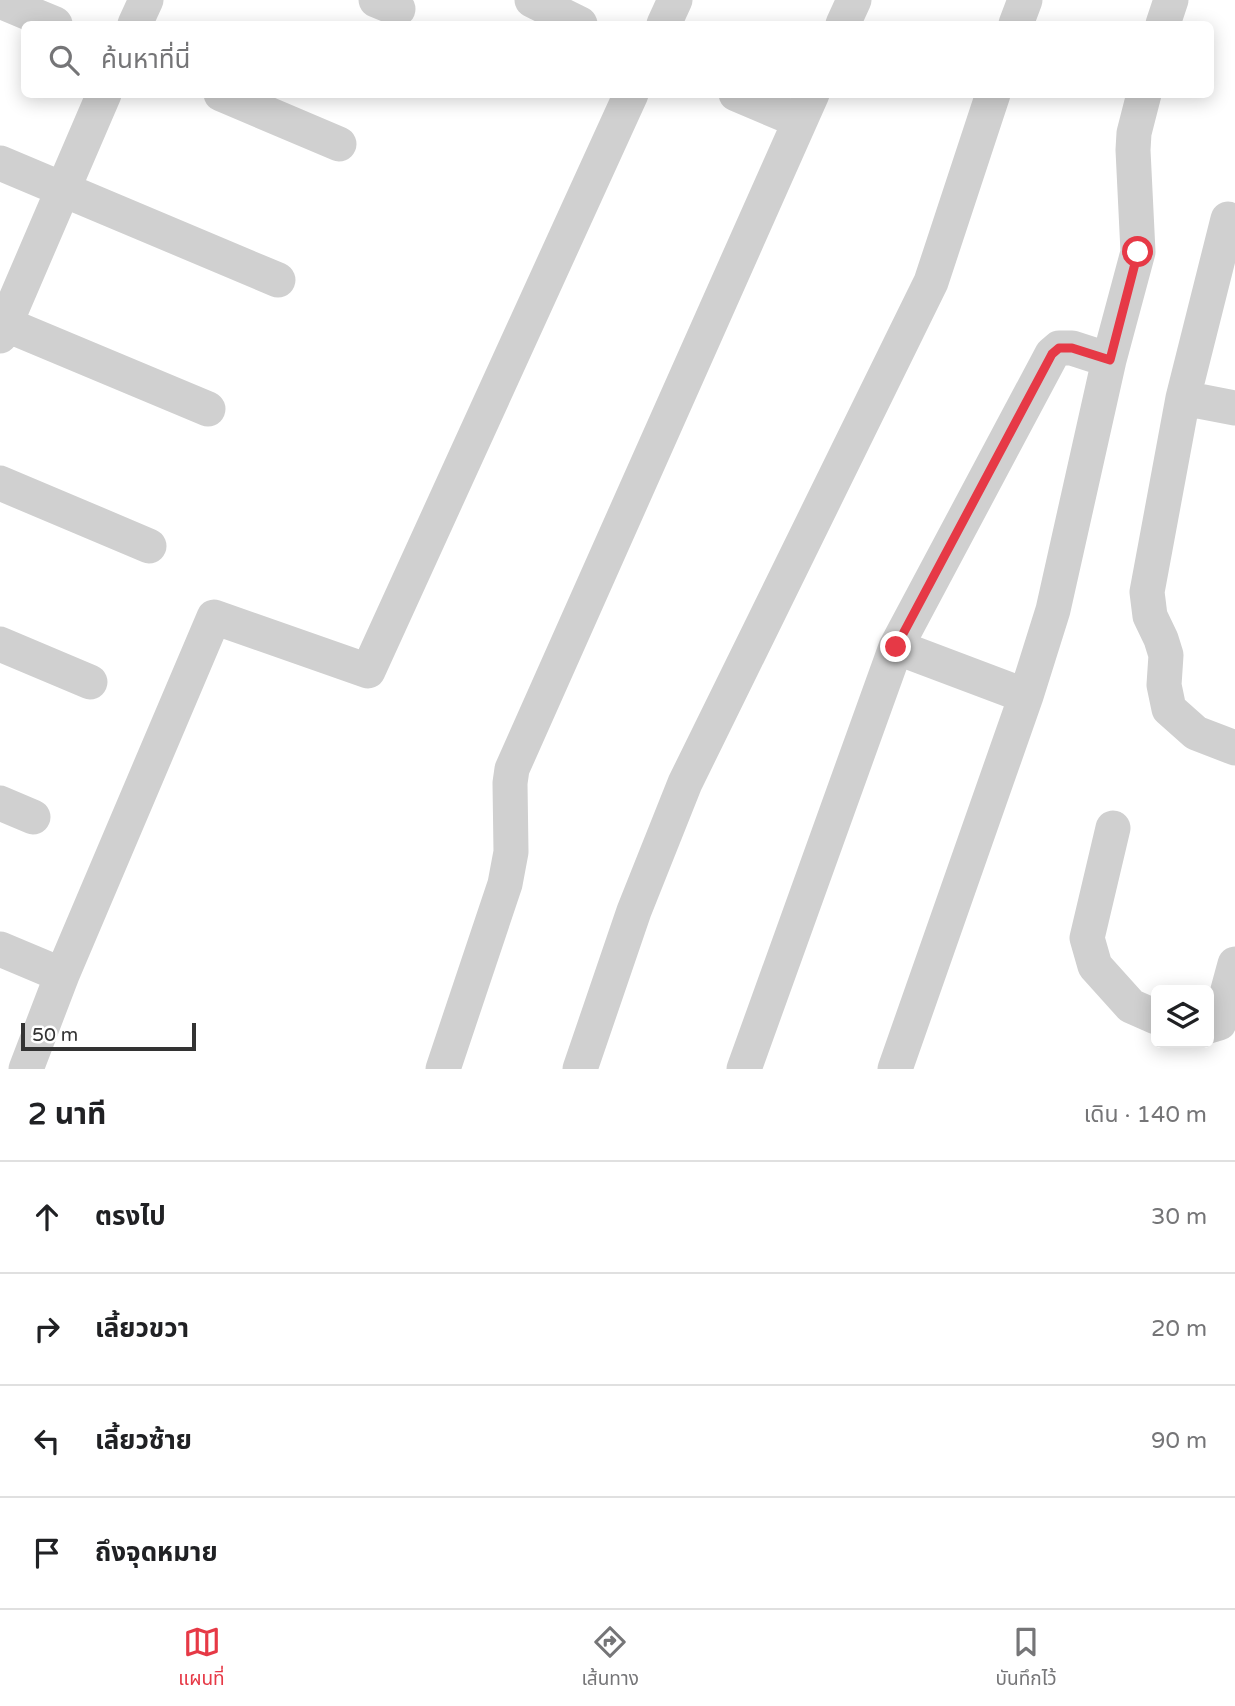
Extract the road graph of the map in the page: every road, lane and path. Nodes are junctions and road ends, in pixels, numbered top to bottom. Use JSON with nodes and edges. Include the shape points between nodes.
{"nodes":[{"id":1,"x":146,"y":0,"type":"edge"},
{"id":2,"x":532,"y":0,"type":"edge"},
{"id":3,"x":675,"y":0,"type":"edge"},
{"id":4,"x":854,"y":0,"type":"edge"},
{"id":5,"x":1024,"y":0,"type":"edge"},
{"id":6,"x":1171,"y":0,"type":"edge"},
{"id":7,"x":0,"y":1,"type":"edge"},
{"id":8,"x":48,"y":21,"type":"edge"},
{"id":9,"x":136,"y":21,"type":"edge"},
{"id":10,"x":574,"y":21,"type":"edge"},
{"id":11,"x":665,"y":21,"type":"edge"},
{"id":12,"x":844,"y":21,"type":"edge"},
{"id":13,"x":1017,"y":21,"type":"edge"},
{"id":14,"x":1164,"y":21,"type":"edge"},
{"id":15,"x":102,"y":98,"type":"edge"},
{"id":16,"x":230,"y":98,"type":"edge"},
{"id":17,"x":629,"y":98,"type":"edge"},
{"id":18,"x":756,"y":98,"type":"edge"},
{"id":19,"x":992,"y":98,"type":"edge"},
{"id":20,"x":1143,"y":98,"type":"edge"},
{"id":21,"x":806,"y":108,"type":"edge"},
{"id":22,"x":339,"y":144,"type":"dead end"},
{"id":23,"x":0,"y":163,"type":"edge"},
{"id":24,"x":63,"y":190,"type":"junction"},
{"id":25,"x":1228,"y":219,"type":"dead end"},
{"id":26,"x":278,"y":280,"type":"dead end"},
{"id":27,"x":2,"y":327,"type":"edge"},
{"id":28,"x":1110,"y":360,"type":"junction"},
{"id":29,"x":1183,"y":398,"type":"junction"},
{"id":30,"x":1235,"y":408,"type":"edge"},
{"id":31,"x":208,"y":409,"type":"dead end"},
{"id":32,"x":0,"y":483,"type":"edge"},
{"id":33,"x":149,"y":546,"type":"dead end"},
{"id":34,"x":0,"y":644,"type":"edge"},
{"id":35,"x":896,"y":647,"type":"junction"},
{"id":36,"x":90,"y":682,"type":"dead end"},
{"id":37,"x":1026,"y":696,"type":"junction"},
{"id":38,"x":1235,"y":748,"type":"edge"},
{"id":39,"x":0,"y":803,"type":"edge"},
{"id":40,"x":33,"y":817,"type":"dead end"},
{"id":41,"x":1113,"y":828,"type":"dead end"},
{"id":42,"x":0,"y":950,"type":"edge"},
{"id":43,"x":1235,"y":964,"type":"edge"},
{"id":44,"x":62,"y":975,"type":"junction"},
{"id":45,"x":1151,"y":1015,"type":"edge"},
{"id":46,"x":1221,"y":1029,"type":"edge"},
{"id":47,"x":26,"y":1069,"type":"edge"},
{"id":48,"x":443,"y":1069,"type":"edge"},
{"id":49,"x":580,"y":1069,"type":"edge"},
{"id":50,"x":744,"y":1069,"type":"edge"},
{"id":51,"x":894,"y":1069,"type":"edge"}],
"edges":[{"from":1,"to":9,"type":"street"},
{"from":2,"to":10,"type":"street"},
{"from":3,"to":11,"type":"street"},
{"from":4,"to":12,"type":"street"},
{"from":5,"to":13,"type":"street"},
{"from":6,"to":14,"type":"street"},
{"from":7,"to":8,"type":"street"},
{"from":15,"to":24,"type":"street"},
{"from":16,"to":22,"type":"street"},
{"from":17,"to":44,"type":"street","via":[[368,671],[214,617]]},
{"from":18,"to":21,"type":"street"},
{"from":19,"to":49,"type":"street","via":[[931,282],[685,783],[634,911]]},
{"from":20,"to":28,"type":"street","via":[[1133,150],[1138,252]]},
{"from":21,"to":48,"type":"street","via":[[512,769],[511,852],[505,884]]},
{"from":23,"to":24,"type":"street"},
{"from":24,"to":26,"type":"street"},
{"from":24,"to":27,"type":"street"},
{"from":25,"to":29,"type":"street"},
{"from":27,"to":31,"type":"street"},
{"from":28,"to":35,"type":"street","via":[[1072,348],[1059,348],[1052,354]]},
{"from":28,"to":37,"type":"street","via":[[1053,610]]},
{"from":29,"to":30,"type":"street"},
{"from":29,"to":38,"type":"street","via":[[1147,592],[1150,616],[1166,655],[1164,685],[1169,709],[1196,733]]},
{"from":32,"to":33,"type":"street"},
{"from":34,"to":36,"type":"street"},
{"from":35,"to":37,"type":"street"},
{"from":35,"to":50,"type":"street"},
{"from":37,"to":51,"type":"street"},
{"from":39,"to":40,"type":"street"},
{"from":41,"to":45,"type":"street","via":[[1087,938],[1095,966],[1131,1006]]},
{"from":42,"to":44,"type":"street"},
{"from":43,"to":46,"type":"street"},
{"from":44,"to":47,"type":"street"}]}
